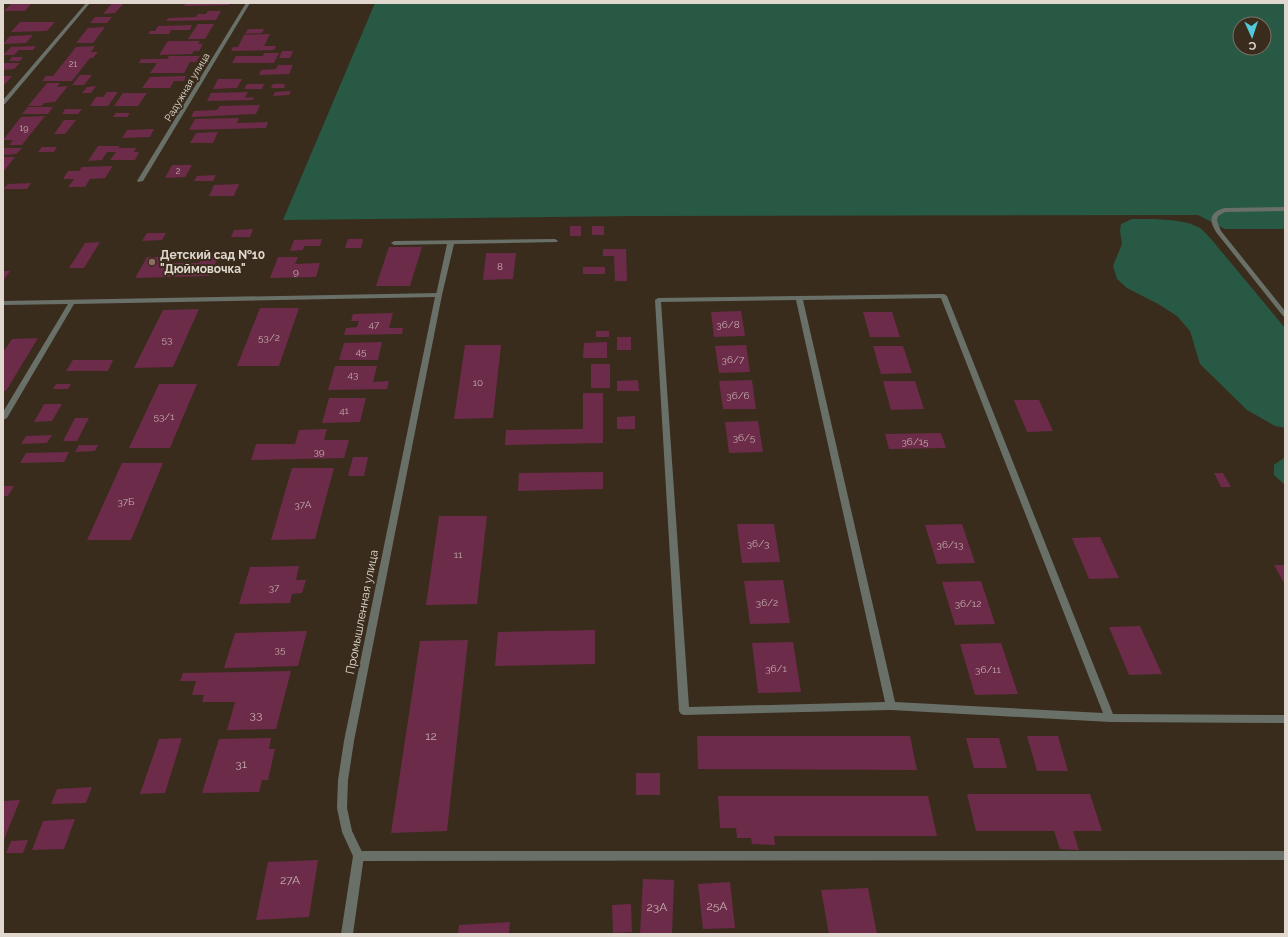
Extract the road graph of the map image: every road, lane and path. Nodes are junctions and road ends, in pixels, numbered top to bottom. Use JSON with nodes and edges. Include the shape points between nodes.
{"nodes":[{"id":1,"x":88,"y":3,"type":"edge"},
{"id":2,"x":248,"y":3,"type":"edge"},
{"id":3,"x":3,"y":103,"type":"edge"},
{"id":4,"x":140,"y":181,"type":"dead end"},
{"id":5,"x":1285,"y":209,"type":"edge"},
{"id":6,"x":556,"y":241,"type":"dead end"},
{"id":7,"x":451,"y":242,"type":"junction"},
{"id":8,"x":394,"y":243,"type":"dead end"},
{"id":9,"x":439,"y":295,"type":"junction"},
{"id":10,"x":799,"y":298,"type":"junction"},
{"id":11,"x":72,"y":302,"type":"junction"},
{"id":12,"x":3,"y":303,"type":"edge"},
{"id":13,"x":1285,"y":315,"type":"edge"},
{"id":14,"x":3,"y":418,"type":"edge"},
{"id":15,"x":891,"y":706,"type":"junction"},
{"id":16,"x":1110,"y":718,"type":"junction"},
{"id":17,"x":1285,"y":720,"type":"edge"},
{"id":18,"x":359,"y":856,"type":"junction"},
{"id":19,"x":1283,"y":856,"type":"dead end"},
{"id":20,"x":347,"y":934,"type":"edge"}],
"edges":[{"from":1,"to":3,"type":"street"},
{"from":2,"to":4,"type":"street","name":"Радужная улица"},
{"from":5,"to":13,"type":"street","via":[[1224,210],[1213,218],[1218,231]]},
{"from":6,"to":7,"type":"street"},
{"from":7,"to":8,"type":"street"},
{"from":7,"to":9,"type":"street","name":"Промышленная улица"},
{"from":9,"to":11,"type":"street"},
{"from":9,"to":18,"type":"street","name":"Промышленная улица","via":[[345,764],[342,808],[347,832]]},
{"from":10,"to":15,"type":"street"},
{"from":10,"to":15,"type":"street","via":[[658,300],[684,711]]},
{"from":10,"to":16,"type":"street","via":[[944,296]]},
{"from":11,"to":12,"type":"street"},
{"from":11,"to":14,"type":"street"},
{"from":15,"to":16,"type":"street"},
{"from":16,"to":17,"type":"street"},
{"from":18,"to":19,"type":"street"},
{"from":18,"to":20,"type":"street"}]}
